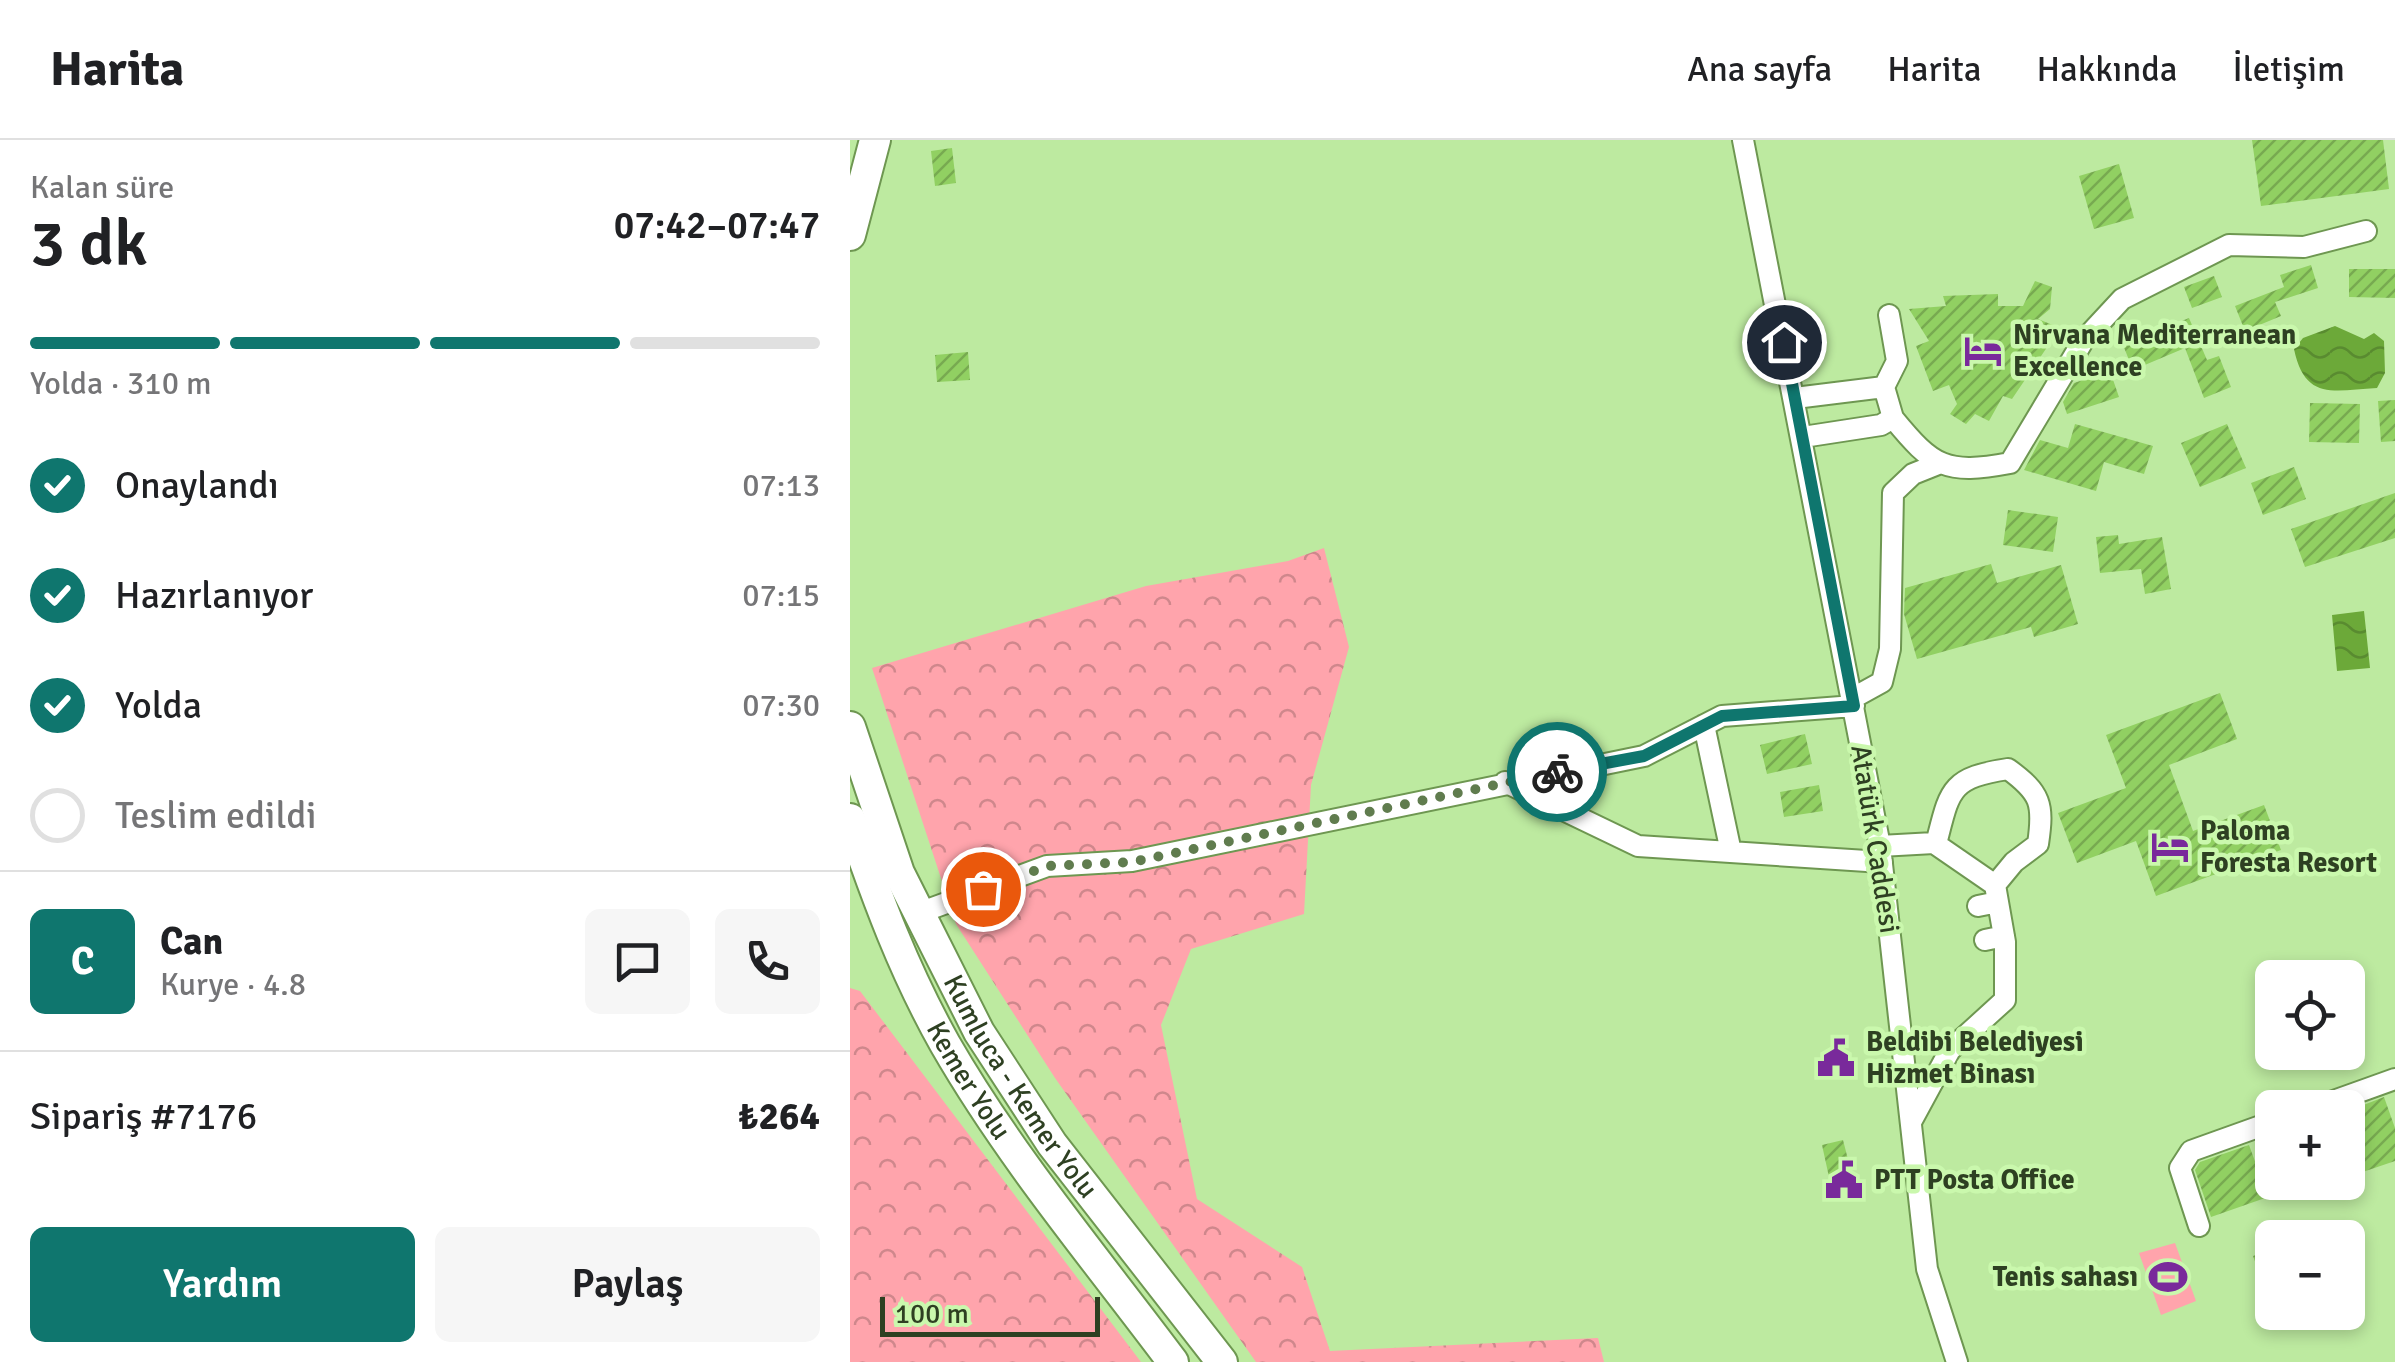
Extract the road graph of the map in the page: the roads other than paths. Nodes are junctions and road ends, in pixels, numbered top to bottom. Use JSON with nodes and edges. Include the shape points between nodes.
{"nodes":[{"id":1,"x":875,"y":140,"type":"edge"},
{"id":2,"x":1743,"y":140,"type":"edge"},
{"id":3,"x":2366,"y":231,"type":"dead end"},
{"id":4,"x":850,"y":235,"type":"edge"},
{"id":5,"x":1888,"y":315,"type":"dead end"},
{"id":6,"x":1884,"y":387,"type":"junction"},
{"id":7,"x":1796,"y":398,"type":"junction"},
{"id":8,"x":1893,"y":418,"type":"junction"},
{"id":9,"x":1803,"y":437,"type":"junction"},
{"id":10,"x":1938,"y":464,"type":"junction"},
{"id":11,"x":1853,"y":702,"type":"junction"},
{"id":12,"x":1704,"y":725,"type":"junction"},
{"id":13,"x":850,"y":727,"type":"edge"},
{"id":14,"x":1505,"y":782,"type":"junction"},
{"id":15,"x":850,"y":819,"type":"edge"},
{"id":16,"x":1936,"y":844,"type":"junction"},
{"id":17,"x":1730,"y":852,"type":"junction"},
{"id":18,"x":1881,"y":854,"type":"junction"},
{"id":19,"x":1990,"y":898,"type":"junction"},
{"id":20,"x":919,"y":913,"type":"junction"},
{"id":21,"x":2395,"y":1079,"type":"edge"},
{"id":22,"x":2364,"y":1090,"type":"edge"},
{"id":23,"x":1910,"y":1122,"type":"junction"},
{"id":24,"x":2255,"y":1128,"type":"edge"},
{"id":25,"x":2200,"y":1226,"type":"dead end"},
{"id":26,"x":1173,"y":1362,"type":"edge"},
{"id":27,"x":1222,"y":1362,"type":"edge"},
{"id":28,"x":1957,"y":1362,"type":"edge"}],
"edges":[{"from":1,"to":4,"type":"highway"},
{"from":2,"to":7,"type":"street","name":"Atatürk Caddesi"},
{"from":3,"to":10,"type":"street","via":[[2304,247],[2230,246],[2122,300],[2083,341],[2010,463],[1980,469]]},
{"from":5,"to":6,"type":"street","via":[[1898,361]]},
{"from":6,"to":7,"type":"street"},
{"from":6,"to":8,"type":"street"},
{"from":7,"to":9,"type":"street","name":"Atatürk Caddesi"},
{"from":8,"to":9,"type":"street"},
{"from":8,"to":10,"type":"street"},
{"from":9,"to":11,"type":"street","name":"Atatürk Caddesi"},
{"from":10,"to":11,"type":"street","via":[[1913,474],[1893,494],[1890,649],[1882,682]]},
{"from":11,"to":12,"type":"street","via":[[1722,716]]},
{"from":11,"to":18,"type":"street","name":"Atatürk Caddesi"},
{"from":12,"to":14,"type":"street","via":[[1644,756]]},
{"from":12,"to":17,"type":"street"},
{"from":13,"to":20,"type":"highway","name":"Kumluca - Kemer Yolu","via":[[898,873]]},
{"from":14,"to":17,"type":"street","via":[[1638,846]]},
{"from":14,"to":20,"type":"street","via":[[1132,862],[1048,866]]},
{"from":15,"to":26,"type":"highway","name":"Kemer Yolu","via":[[890,934],[946,1045],[1014,1150]]},
{"from":16,"to":18,"type":"street"},
{"from":16,"to":19,"type":"street"},
{"from":16,"to":19,"type":"street","via":[[1948,798],[1971,774],[2008,769],[2033,787],[2042,814],[2038,844],[2014,862]]},
{"from":17,"to":18,"type":"street"},
{"from":18,"to":23,"type":"street","name":"Atatürk Caddesi"},
{"from":19,"to":23,"type":"street","via":[[2005,1000],[1950,1050]]},
{"from":20,"to":27,"type":"highway","name":"Kumluca - Kemer Yolu","via":[[979,1032],[1052,1144]]},
{"from":21,"to":22,"type":"street"},
{"from":23,"to":28,"type":"street","name":"Atatürk Caddesi","via":[[1928,1270]]},
{"from":24,"to":25,"type":"street","via":[[2191,1151],[2180,1168]]}]}
